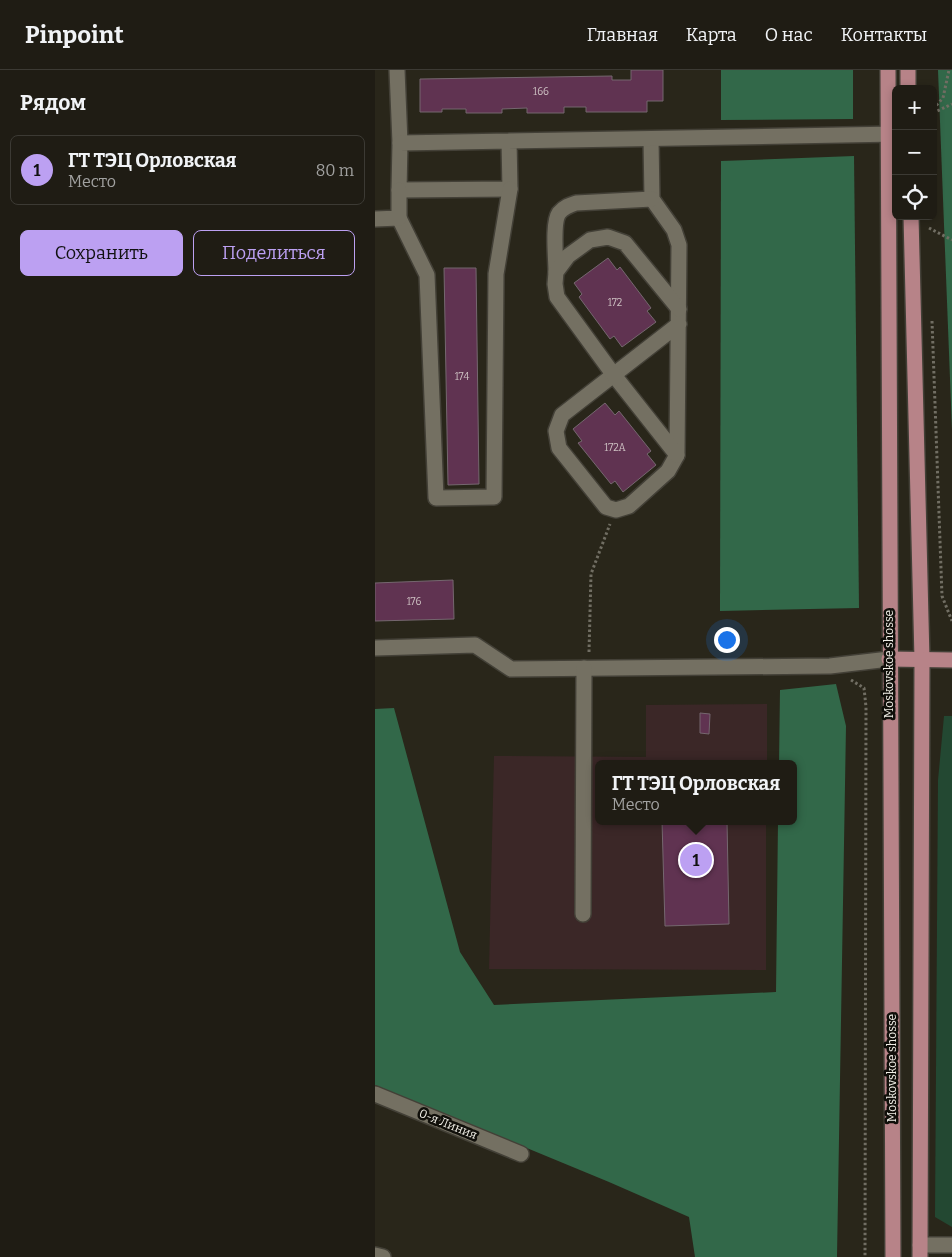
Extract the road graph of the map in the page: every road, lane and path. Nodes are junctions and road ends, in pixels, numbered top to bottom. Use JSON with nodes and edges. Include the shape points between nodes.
{"nodes":[{"id":1,"x":397,"y":70,"type":"edge"},
{"id":2,"x":888,"y":70,"type":"edge"},
{"id":3,"x":908,"y":70,"type":"edge"},
{"id":4,"x":949,"y":70,"type":"edge"},
{"id":5,"x":908,"y":85,"type":"edge"},
{"id":6,"x":952,"y":104,"type":"edge"},
{"id":7,"x":937,"y":105,"type":"edge"},
{"id":8,"x":937,"y":111,"type":"edge"},
{"id":9,"x":892,"y":134,"type":"edge"},
{"id":10,"x":651,"y":139,"type":"junction"},
{"id":11,"x":509,"y":141,"type":"junction"},
{"id":12,"x":400,"y":143,"type":"junction"},
{"id":13,"x":510,"y":189,"type":"junction"},
{"id":14,"x":399,"y":190,"type":"junction"},
{"id":15,"x":652,"y":199,"type":"junction"},
{"id":16,"x":399,"y":218,"type":"junction"},
{"id":17,"x":375,"y":219,"type":"edge"},
{"id":18,"x":911,"y":220,"type":"edge"},
{"id":19,"x":928,"y":222,"type":"dead end"},
{"id":20,"x":929,"y":228,"type":"junction"},
{"id":21,"x":929,"y":238,"type":"dead end"},
{"id":22,"x":952,"y":240,"type":"edge"},
{"id":23,"x":556,"y":272,"type":"junction"},
{"id":24,"x":679,"y":317,"type":"junction"},
{"id":25,"x":932,"y":317,"type":"dead end"},
{"id":26,"x":613,"y":374,"type":"junction"},
{"id":27,"x":677,"y":455,"type":"junction"},
{"id":28,"x":616,"y":510,"type":"junction"},
{"id":29,"x":952,"y":621,"type":"edge"},
{"id":30,"x":375,"y":648,"type":"edge"},
{"id":31,"x":889,"y":659,"type":"junction"},
{"id":32,"x":922,"y":660,"type":"junction"},
{"id":33,"x":952,"y":660,"type":"edge"},
{"id":34,"x":829,"y":666,"type":"junction"},
{"id":35,"x":586,"y":668,"type":"junction"},
{"id":36,"x":583,"y":914,"type":"dead end"},
{"id":37,"x":375,"y":1094,"type":"edge"},
{"id":38,"x":521,"y":1154,"type":"dead end"},
{"id":39,"x":952,"y":1245,"type":"edge"},
{"id":40,"x":920,"y":1251,"type":"edge"},
{"id":41,"x":375,"y":1255,"type":"edge"},
{"id":42,"x":383,"y":1257,"type":"edge"},
{"id":43,"x":865,"y":1257,"type":"edge"},
{"id":44,"x":893,"y":1257,"type":"edge"}],
"edges":[{"from":1,"to":12,"type":"street"},
{"from":2,"to":9,"type":"main road","name":"Moskovskoe shosse"},
{"from":3,"to":5,"type":"main road"},
{"from":4,"to":7,"type":"path","via":[[943,98]]},
{"from":6,"to":8,"type":"path"},
{"from":9,"to":10,"type":"street"},
{"from":9,"to":31,"type":"main road","name":"Moskovskoe shosse"},
{"from":10,"to":11,"type":"street"},
{"from":10,"to":15,"type":"street"},
{"from":11,"to":12,"type":"street"},
{"from":11,"to":13,"type":"street"},
{"from":12,"to":14,"type":"street"},
{"from":13,"to":14,"type":"street"},
{"from":13,"to":16,"type":"street","via":[[496,274],[494,497],[436,498],[427,275]]},
{"from":14,"to":16,"type":"street"},
{"from":15,"to":23,"type":"street","via":[[576,203],[565,207],[558,214],[556,224]]},
{"from":15,"to":24,"type":"street","via":[[678,237]]},
{"from":16,"to":17,"type":"street"},
{"from":18,"to":32,"type":"main road"},
{"from":19,"to":20,"type":"path"},
{"from":20,"to":21,"type":"path"},
{"from":20,"to":22,"type":"path"},
{"from":23,"to":24,"type":"street","via":[[568,256],[590,240],[608,237],[625,244]]},
{"from":23,"to":26,"type":"street","via":[[557,297]]},
{"from":24,"to":26,"type":"street"},
{"from":24,"to":27,"type":"street"},
{"from":25,"to":29,"type":"path","via":[[942,596]]},
{"from":26,"to":27,"type":"street"},
{"from":26,"to":28,"type":"street","via":[[562,415],[556,432],[559,448],[606,507]]},
{"from":27,"to":28,"type":"street","via":[[668,471],[655,483],[629,506]]},
{"from":28,"to":35,"type":"path","via":[[591,574]]},
{"from":30,"to":35,"type":"street","via":[[475,646],[511,669]]},
{"from":31,"to":32,"type":"main road"},
{"from":31,"to":34,"type":"street"},
{"from":31,"to":44,"type":"main road","name":"Moskovskoe shosse"},
{"from":32,"to":33,"type":"main road"},
{"from":32,"to":40,"type":"main road"},
{"from":34,"to":35,"type":"street"},
{"from":34,"to":43,"type":"path","via":[[864,688],[867,707]]},
{"from":35,"to":36,"type":"street"},
{"from":37,"to":38,"type":"street","name":"0-я Линия"},
{"from":39,"to":40,"type":"street"},
{"from":41,"to":42,"type":"street"}]}
